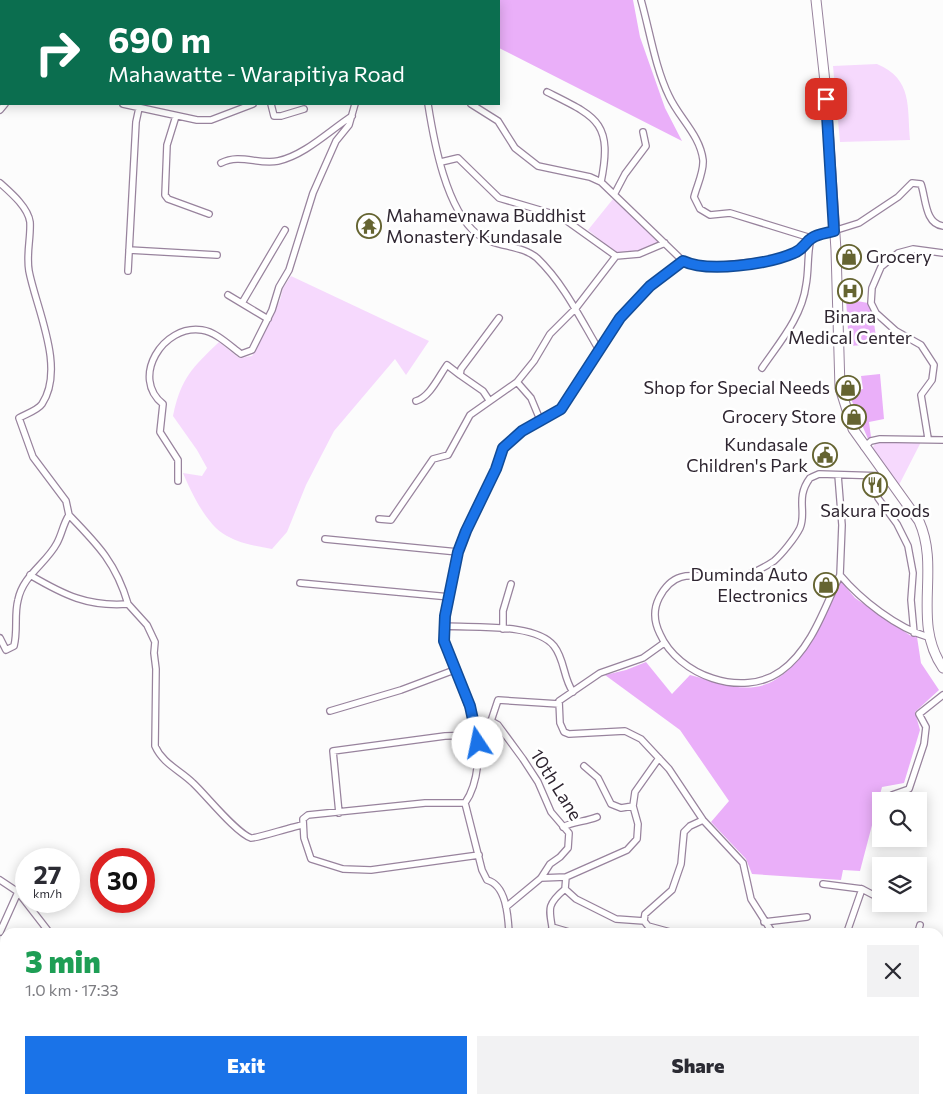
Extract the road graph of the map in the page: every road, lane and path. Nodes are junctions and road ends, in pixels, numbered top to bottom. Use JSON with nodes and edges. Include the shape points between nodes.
{"nodes":[{"id":1,"x":641,"y":0,"type":"edge"},
{"id":2,"x":816,"y":0,"type":"edge"},
{"id":3,"x":547,"y":92,"type":"dead end"},
{"id":4,"x":127,"y":105,"type":"edge"},
{"id":5,"x":250,"y":105,"type":"edge"},
{"id":6,"x":270,"y":105,"type":"edge"},
{"id":7,"x":354,"y":105,"type":"edge"},
{"id":8,"x":428,"y":105,"type":"edge"},
{"id":9,"x":473,"y":105,"type":"edge"},
{"id":10,"x":139,"y":108,"type":"junction"},
{"id":11,"x":304,"y":109,"type":"dead end"},
{"id":12,"x":176,"y":116,"type":"junction"},
{"id":13,"x":352,"y":116,"type":"junction"},
{"id":14,"x":643,"y":132,"type":"dead end"},
{"id":15,"x":441,"y":162,"type":"junction"},
{"id":16,"x":221,"y":164,"type":"dead end"},
{"id":17,"x":601,"y":182,"type":"junction"},
{"id":18,"x":0,"y":183,"type":"edge"},
{"id":19,"x":615,"y":194,"type":"junction"},
{"id":20,"x":209,"y":214,"type":"dead end"},
{"id":21,"x":943,"y":226,"type":"edge"},
{"id":22,"x":285,"y":230,"type":"dead end"},
{"id":23,"x":834,"y":231,"type":"junction"},
{"id":24,"x":811,"y":238,"type":"junction"},
{"id":25,"x":665,"y":243,"type":"junction"},
{"id":26,"x":129,"y":250,"type":"junction"},
{"id":27,"x":943,"y":253,"type":"edge"},
{"id":28,"x":217,"y":255,"type":"dead end"},
{"id":29,"x":616,"y":256,"type":"junction"},
{"id":30,"x":683,"y":261,"type":"junction"},
{"id":31,"x":128,"y":271,"type":"dead end"},
{"id":32,"x":228,"y":295,"type":"dead end"},
{"id":33,"x":242,"y":303,"type":"junction"},
{"id":34,"x":576,"y":308,"type":"junction"},
{"id":35,"x":499,"y":318,"type":"dead end"},
{"id":36,"x":268,"y":319,"type":"junction"},
{"id":37,"x":600,"y":350,"type":"junction"},
{"id":38,"x":762,"y":368,"type":"dead end"},
{"id":39,"x":460,"y":375,"type":"junction"},
{"id":40,"x":516,"y":382,"type":"junction"},
{"id":41,"x":416,"y":400,"type":"dead end"},
{"id":42,"x":489,"y":400,"type":"junction"},
{"id":43,"x":540,"y":422,"type":"junction"},
{"id":44,"x":928,"y":438,"type":"junction"},
{"id":45,"x":943,"y":440,"type":"edge"},
{"id":46,"x":864,"y":447,"type":"junction"},
{"id":47,"x":838,"y":475,"type":"junction"},
{"id":48,"x":885,"y":476,"type":"junction"},
{"id":49,"x":178,"y":481,"type":"dead end"},
{"id":50,"x":69,"y":515,"type":"junction"},
{"id":51,"x":379,"y":519,"type":"dead end"},
{"id":52,"x":325,"y":539,"type":"dead end"},
{"id":53,"x":458,"y":552,"type":"junction"},
{"id":54,"x":30,"y":575,"type":"junction"},
{"id":55,"x":840,"y":576,"type":"junction"},
{"id":56,"x":300,"y":582,"type":"dead end"},
{"id":57,"x":511,"y":584,"type":"dead end"},
{"id":58,"x":450,"y":597,"type":"junction"},
{"id":59,"x":128,"y":604,"type":"junction"},
{"id":60,"x":446,"y":626,"type":"junction"},
{"id":61,"x":503,"y":629,"type":"junction"},
{"id":62,"x":914,"y":633,"type":"junction"},
{"id":63,"x":928,"y":637,"type":"junction"},
{"id":64,"x":0,"y":638,"type":"edge"},
{"id":65,"x":664,"y":643,"type":"junction"},
{"id":66,"x":943,"y":668,"type":"edge"},
{"id":67,"x":457,"y":669,"type":"junction"},
{"id":68,"x":573,"y":692,"type":"junction"},
{"id":69,"x":943,"y":695,"type":"edge"},
{"id":70,"x":559,"y":704,"type":"junction"},
{"id":71,"x":330,"y":711,"type":"dead end"},
{"id":72,"x":491,"y":721,"type":"junction"},
{"id":73,"x":475,"y":725,"type":"junction"},
{"id":74,"x":478,"y":735,"type":"junction"},
{"id":75,"x":659,"y":758,"type":"junction"},
{"id":76,"x":584,"y":766,"type":"dead end"},
{"id":77,"x":900,"y":792,"type":"edge"},
{"id":78,"x":465,"y":803,"type":"junction"},
{"id":79,"x":633,"y":806,"type":"junction"},
{"id":80,"x":339,"y":813,"type":"junction"},
{"id":81,"x":597,"y":816,"type":"dead end"},
{"id":82,"x":703,"y":820,"type":"junction"},
{"id":83,"x":303,"y":825,"type":"junction"},
{"id":84,"x":563,"y":827,"type":"junction"},
{"id":85,"x":479,"y":855,"type":"junction"},
{"id":86,"x":566,"y":877,"type":"junction"},
{"id":87,"x":541,"y":878,"type":"junction"},
{"id":88,"x":0,"y":880,"type":"edge"},
{"id":89,"x":823,"y":884,"type":"dead end"},
{"id":90,"x":565,"y":889,"type":"junction"},
{"id":91,"x":862,"y":889,"type":"junction"},
{"id":92,"x":15,"y":890,"type":"edge"},
{"id":93,"x":872,"y":894,"type":"edge"},
{"id":94,"x":15,"y":899,"type":"edge"},
{"id":95,"x":506,"y":907,"type":"junction"},
{"id":96,"x":34,"y":913,"type":"edge"},
{"id":97,"x":807,"y":917,"type":"dead end"},
{"id":98,"x":644,"y":920,"type":"junction"},
{"id":99,"x":509,"y":922,"type":"junction"},
{"id":100,"x":764,"y":922,"type":"junction"},
{"id":101,"x":920,"y":925,"type":"dead end"},
{"id":102,"x":2,"y":928,"type":"edge"},
{"id":103,"x":46,"y":928,"type":"edge"},
{"id":104,"x":506,"y":928,"type":"edge"},
{"id":105,"x":509,"y":928,"type":"edge"},
{"id":106,"x":553,"y":928,"type":"edge"},
{"id":107,"x":655,"y":928,"type":"edge"},
{"id":108,"x":769,"y":928,"type":"edge"},
{"id":109,"x":848,"y":928,"type":"edge"},
{"id":110,"x":919,"y":928,"type":"edge"}],
"edges":[{"from":1,"to":24,"type":"street","via":[[668,96],[697,139],[701,151],[702,170],[694,197],[700,209],[710,214],[730,213]]},
{"from":2,"to":23,"type":"highway","via":[[825,82]]},
{"from":3,"to":17,"type":"street","via":[[582,109],[601,128],[605,140]]},
{"from":4,"to":10,"type":"street"},
{"from":5,"to":12,"type":"street","via":[[211,120]]},
{"from":6,"to":11,"type":"street","via":[[274,116]]},
{"from":7,"to":13,"type":"street"},
{"from":8,"to":15,"type":"street"},
{"from":9,"to":17,"type":"street","via":[[498,121],[515,148],[538,166]]},
{"from":10,"to":12,"type":"street"},
{"from":10,"to":26,"type":"street"},
{"from":12,"to":20,"type":"street","via":[[167,145],[164,196]]},
{"from":13,"to":16,"type":"street","via":[[297,153],[280,160],[230,158]]},
{"from":13,"to":36,"type":"street","via":[[336,141],[313,193],[289,270]]},
{"from":14,"to":19,"type":"street","via":[[646,146]]},
{"from":15,"to":29,"type":"street","via":[[458,158],[499,198],[560,216]]},
{"from":15,"to":34,"type":"street","via":[[449,194],[477,234],[499,246],[528,252],[543,265]]},
{"from":17,"to":19,"type":"street"},
{"from":18,"to":50,"type":"street","via":[[14,196],[30,220],[29,271],[42,316],[51,368],[41,406],[19,418],[34,457],[66,501]]},
{"from":19,"to":25,"type":"street"},
{"from":21,"to":23,"type":"street","via":[[930,220],[925,195],[917,182],[859,224]]},
{"from":22,"to":33,"type":"street"},
{"from":23,"to":24,"type":"street"},
{"from":23,"to":46,"type":"highway","via":[[840,388],[848,417]]},
{"from":24,"to":30,"type":"street","via":[[804,249],[765,261],[704,268]]},
{"from":24,"to":38,"type":"street","via":[[806,285],[797,316]]},
{"from":25,"to":29,"type":"street","via":[[639,254]]},
{"from":25,"to":30,"type":"street"},
{"from":26,"to":28,"type":"street"},
{"from":26,"to":31,"type":"street"},
{"from":27,"to":44,"type":"street","via":[[913,249],[898,253],[881,267],[872,288],[871,303],[876,313],[896,331],[921,345],[934,365],[932,380],[921,395]]},
{"from":29,"to":34,"type":"street"},
{"from":30,"to":37,"type":"street","via":[[650,286],[620,318]]},
{"from":32,"to":33,"type":"street"},
{"from":33,"to":36,"type":"street"},
{"from":34,"to":37,"type":"street"},
{"from":34,"to":40,"type":"street","via":[[550,334],[534,361]]},
{"from":35,"to":39,"type":"street","via":[[461,369]]},
{"from":36,"to":49,"type":"street","via":[[252,350],[246,353],[241,354],[203,330],[180,332],[167,338],[156,350],[149,384],[163,404],[160,432],[178,460]]},
{"from":37,"to":43,"type":"street","via":[[561,409]]},
{"from":39,"to":41,"type":"street","via":[[447,365],[428,392]]},
{"from":39,"to":42,"type":"street"},
{"from":40,"to":42,"type":"street"},
{"from":40,"to":43,"type":"street","via":[[531,398]]},
{"from":42,"to":51,"type":"street","via":[[470,415],[448,455],[433,459],[391,520]]},
{"from":43,"to":53,"type":"street","via":[[522,431],[503,448]]},
{"from":44,"to":45,"type":"street"},
{"from":44,"to":46,"type":"street","via":[[880,438]]},
{"from":46,"to":48,"type":"highway"},
{"from":47,"to":48,"type":"street"},
{"from":47,"to":55,"type":"street","via":[[842,526]]},
{"from":47,"to":65,"type":"street","via":[[819,474],[810,478],[801,495],[800,528],[776,559],[758,570],[732,578],[690,575],[669,583],[658,600],[655,613]]},
{"from":48,"to":62,"type":"street","via":[[878,485],[878,498],[908,546],[913,573]]},
{"from":48,"to":63,"type":"highway","via":[[919,521],[927,544]]},
{"from":50,"to":54,"type":"street","via":[[57,543]]},
{"from":50,"to":59,"type":"street","via":[[103,550],[122,582]]},
{"from":52,"to":53,"type":"street"},
{"from":53,"to":58,"type":"street"},
{"from":54,"to":59,"type":"street","via":[[92,604]]},
{"from":54,"to":64,"type":"street","via":[[18,600],[14,646],[6,650]]},
{"from":55,"to":62,"type":"street","via":[[856,594]]},
{"from":55,"to":65,"type":"street","via":[[807,642],[791,662],[780,672],[754,683],[729,682],[692,671],[673,656]]},
{"from":56,"to":58,"type":"street"},
{"from":57,"to":61,"type":"street","via":[[503,611]]},
{"from":58,"to":60,"type":"street"},
{"from":59,"to":83,"type":"street","via":[[147,625],[155,642],[154,728],[155,746],[160,757],[252,838]]},
{"from":60,"to":61,"type":"street"},
{"from":60,"to":67,"type":"street","via":[[444,641],[449,658]]},
{"from":61,"to":68,"type":"street","via":[[529,631],[543,636],[562,659],[566,681]]},
{"from":62,"to":63,"type":"street"},
{"from":63,"to":66,"type":"highway"},
{"from":65,"to":68,"type":"street","via":[[643,658],[600,673]]},
{"from":67,"to":71,"type":"street"},
{"from":67,"to":73,"type":"street"},
{"from":68,"to":70,"type":"street"},
{"from":69,"to":77,"type":"street","via":[[919,714],[926,727],[924,744],[909,789]]},
{"from":70,"to":72,"type":"street","via":[[498,700]]},
{"from":70,"to":75,"type":"street","via":[[564,732],[625,731],[641,739]]},
{"from":72,"to":73,"type":"street"},
{"from":72,"to":84,"type":"street","name":"10th Lane","via":[[498,725],[523,759],[538,782],[551,812]]},
{"from":73,"to":74,"type":"street"},
{"from":74,"to":78,"type":"street","via":[[474,783]]},
{"from":74,"to":80,"type":"street","via":[[445,736],[333,752]]},
{"from":75,"to":79,"type":"street","via":[[635,792]]},
{"from":75,"to":82,"type":"street"},
{"from":76,"to":79,"type":"street","via":[[598,778],[611,804],[621,808]]},
{"from":78,"to":80,"type":"street","via":[[425,803]]},
{"from":78,"to":85,"type":"street"},
{"from":79,"to":86,"type":"street","via":[[638,824],[637,839],[627,850]]},
{"from":80,"to":83,"type":"street","via":[[308,815],[303,819]]},
{"from":81,"to":84,"type":"street","via":[[585,822],[573,821]]},
{"from":82,"to":98,"type":"street","via":[[684,832],[681,864],[672,890],[645,914]]},
{"from":82,"to":100,"type":"street","via":[[743,863],[752,899]]},
{"from":83,"to":85,"type":"street","via":[[310,858],[343,869],[371,870]]},
{"from":84,"to":87,"type":"street","name":"10th Lane","via":[[569,833],[568,848],[550,864]]},
{"from":85,"to":95,"type":"street","via":[[487,880],[500,888]]},
{"from":86,"to":87,"type":"street"},
{"from":86,"to":90,"type":"street"},
{"from":87,"to":95,"type":"street","name":"10th Lane"},
{"from":88,"to":92,"type":"street"},
{"from":89,"to":91,"type":"street"},
{"from":90,"to":98,"type":"street","via":[[576,900],[616,919]]},
{"from":90,"to":106,"type":"street","via":[[553,898],[549,906]]},
{"from":91,"to":93,"type":"street"},
{"from":91,"to":109,"type":"street"},
{"from":94,"to":102,"type":"street"},
{"from":95,"to":99,"type":"street"},
{"from":96,"to":103,"type":"street"},
{"from":97,"to":100,"type":"street"},
{"from":98,"to":107,"type":"street","via":[[648,926]]},
{"from":99,"to":104,"type":"street"},
{"from":99,"to":105,"type":"street"},
{"from":100,"to":108,"type":"street"},
{"from":101,"to":110,"type":"street"}]}
